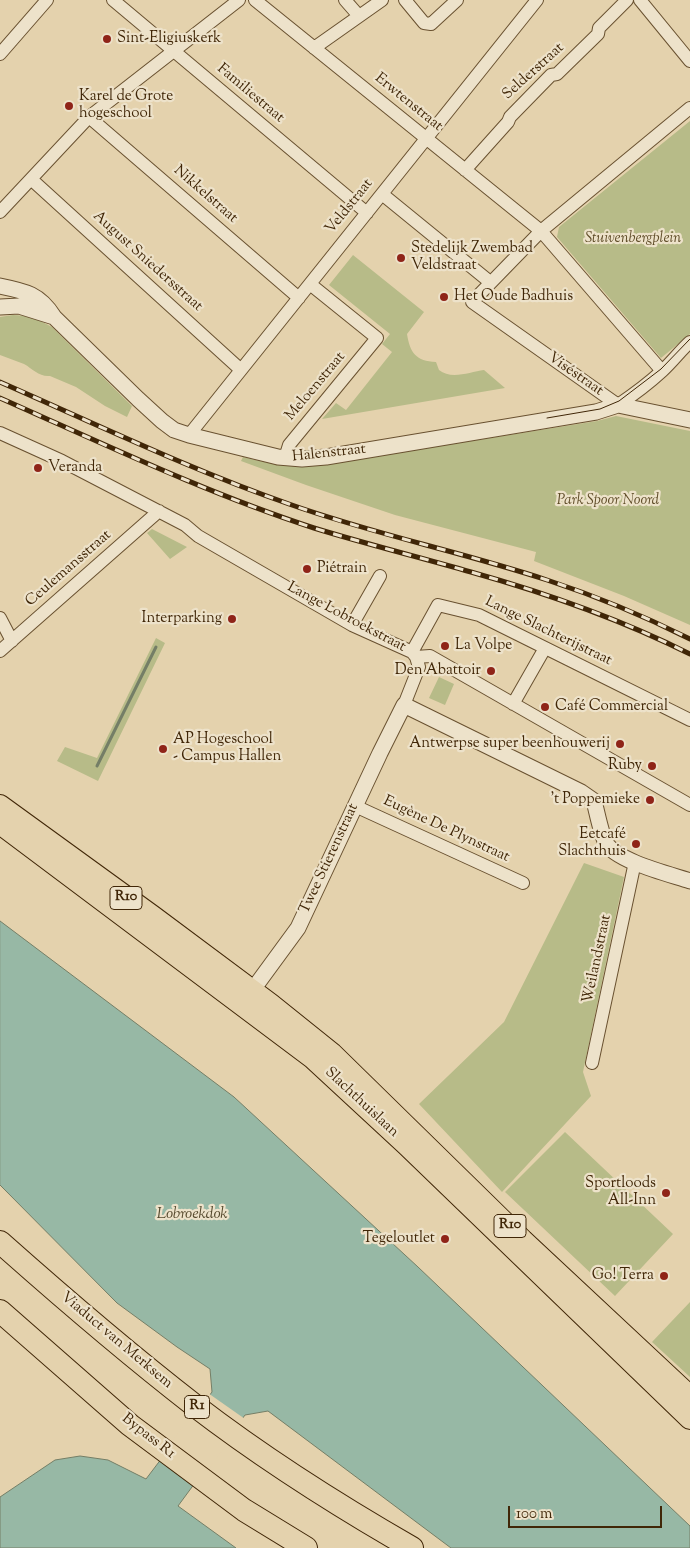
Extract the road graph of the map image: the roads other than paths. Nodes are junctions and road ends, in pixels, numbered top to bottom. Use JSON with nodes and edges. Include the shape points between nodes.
{"nodes":[{"id":1,"x":47,"y":0,"type":"edge"},
{"id":2,"x":113,"y":0,"type":"edge"},
{"id":3,"x":238,"y":0,"type":"edge"},
{"id":4,"x":255,"y":0,"type":"edge"},
{"id":5,"x":345,"y":0,"type":"edge"},
{"id":6,"x":382,"y":0,"type":"edge"},
{"id":7,"x":405,"y":0,"type":"edge"},
{"id":8,"x":458,"y":0,"type":"edge"},
{"id":9,"x":537,"y":0,"type":"edge"},
{"id":10,"x":627,"y":0,"type":"edge"},
{"id":11,"x":640,"y":0,"type":"edge"},
{"id":12,"x":359,"y":16,"type":"junction"},
{"id":13,"x":314,"y":48,"type":"junction"},
{"id":14,"x":174,"y":51,"type":"junction"},
{"id":15,"x":0,"y":54,"type":"edge"},
{"id":16,"x":690,"y":61,"type":"edge"},
{"id":17,"x":690,"y":108,"type":"edge"},
{"id":18,"x":89,"y":117,"type":"junction"},
{"id":19,"x":426,"y":138,"type":"junction"},
{"id":20,"x":465,"y":170,"type":"junction"},
{"id":21,"x":31,"y":179,"type":"junction"},
{"id":22,"x":382,"y":194,"type":"junction"},
{"id":23,"x":0,"y":212,"type":"edge"},
{"id":24,"x":367,"y":213,"type":"junction"},
{"id":25,"x":541,"y":232,"type":"junction"},
{"id":26,"x":490,"y":282,"type":"junction"},
{"id":27,"x":310,"y":284,"type":"junction"},
{"id":28,"x":0,"y":286,"type":"edge"},
{"id":29,"x":299,"y":298,"type":"junction"},
{"id":30,"x":0,"y":307,"type":"edge"},
{"id":31,"x":54,"y":317,"type":"junction"},
{"id":32,"x":690,"y":342,"type":"edge"},
{"id":33,"x":241,"y":370,"type":"junction"},
{"id":34,"x":662,"y":370,"type":"junction"},
{"id":35,"x":618,"y":405,"type":"junction"},
{"id":36,"x":690,"y":420,"type":"edge"},
{"id":37,"x":0,"y":433,"type":"edge"},
{"id":38,"x":189,"y":435,"type":"junction"},
{"id":39,"x":285,"y":458,"type":"junction"},
{"id":40,"x":159,"y":511,"type":"junction"},
{"id":41,"x":380,"y":576,"type":"dead end"},
{"id":42,"x":0,"y":618,"type":"edge"},
{"id":43,"x":352,"y":625,"type":"junction"},
{"id":44,"x":12,"y":641,"type":"junction"},
{"id":45,"x":545,"y":648,"type":"junction"},
{"id":46,"x":0,"y":651,"type":"edge"},
{"id":47,"x":414,"y":655,"type":"junction"},
{"id":48,"x":513,"y":704,"type":"junction"},
{"id":49,"x":404,"y":705,"type":"junction"},
{"id":50,"x":690,"y":720,"type":"edge"},
{"id":51,"x":0,"y":805,"type":"edge"},
{"id":52,"x":690,"y":805,"type":"edge"},
{"id":53,"x":355,"y":806,"type":"junction"},
{"id":54,"x":0,"y":824,"type":"edge"},
{"id":55,"x":635,"y":862,"type":"junction"},
{"id":56,"x":690,"y":881,"type":"edge"},
{"id":57,"x":523,"y":883,"type":"dead end"},
{"id":58,"x":247,"y":998,"type":"junction"},
{"id":59,"x":592,"y":1063,"type":"dead end"},
{"id":60,"x":0,"y":1242,"type":"edge"},
{"id":61,"x":0,"y":1311,"type":"edge"},
{"id":62,"x":690,"y":1396,"type":"edge"},
{"id":63,"x":690,"y":1419,"type":"edge"},
{"id":64,"x":306,"y":1548,"type":"edge"},
{"id":65,"x":412,"y":1548,"type":"edge"}],
"edges":[{"from":1,"to":15,"type":"street"},
{"from":2,"to":14,"type":"street","name":"Familiestraat"},
{"from":3,"to":14,"type":"street"},
{"from":4,"to":13,"type":"street","name":"Erwtenstraat"},
{"from":5,"to":12,"type":"street"},
{"from":6,"to":12,"type":"street"},
{"from":7,"to":8,"type":"street","via":[[424,23],[431,24]]},
{"from":9,"to":19,"type":"street","name":"Veldstraat"},
{"from":10,"to":20,"type":"street","name":"Selderstraat","via":[[599,28],[598,34],[510,116]]},
{"from":11,"to":16,"type":"street"},
{"from":12,"to":13,"type":"street"},
{"from":13,"to":19,"type":"street","name":"Erwtenstraat"},
{"from":14,"to":18,"type":"street"},
{"from":14,"to":24,"type":"street","name":"Familiestraat"},
{"from":17,"to":25,"type":"street"},
{"from":18,"to":21,"type":"street"},
{"from":18,"to":29,"type":"street","name":"Nikkelstraat"},
{"from":19,"to":20,"type":"street","name":"Erwtenstraat"},
{"from":19,"to":22,"type":"street","name":"Veldstraat"},
{"from":20,"to":25,"type":"street","name":"Erwtenstraat"},
{"from":21,"to":23,"type":"street"},
{"from":21,"to":33,"type":"street","name":"August Sniedersstraat"},
{"from":22,"to":24,"type":"street","name":"Veldstraat"},
{"from":22,"to":26,"type":"street"},
{"from":24,"to":27,"type":"street","name":"Veldstraat"},
{"from":25,"to":26,"type":"street"},
{"from":25,"to":34,"type":"street"},
{"from":26,"to":35,"type":"street","name":"Viséstraat","via":[[472,302]]},
{"from":27,"to":29,"type":"street","name":"Veldstraat"},
{"from":27,"to":39,"type":"street","name":"Meloenstraat","via":[[377,338],[288,445]]},
{"from":28,"to":31,"type":"street","name":"Halenstraat","via":[[34,296],[45,303]]},
{"from":29,"to":33,"type":"street","name":"Veldstraat"},
{"from":30,"to":31,"type":"street","name":"Halenstraat","via":[[19,306]]},
{"from":31,"to":38,"type":"street","name":"Halenstraat","via":[[162,421]]},
{"from":32,"to":34,"type":"street"},
{"from":33,"to":38,"type":"street","name":"Veldstraat"},
{"from":34,"to":35,"type":"street"},
{"from":35,"to":36,"type":"street","name":"Viséstraat"},
{"from":35,"to":39,"type":"street","name":"Halenstraat","via":[[596,412],[415,443],[318,458]]},
{"from":37,"to":40,"type":"street","name":"Lange Lobroekstraat"},
{"from":38,"to":39,"type":"street","name":"Halenstraat"},
{"from":40,"to":43,"type":"street","name":"Lange Lobroekstraat"},
{"from":40,"to":44,"type":"street","name":"Ceulemansstraat"},
{"from":41,"to":43,"type":"street"},
{"from":42,"to":44,"type":"street"},
{"from":43,"to":47,"type":"street","name":"Lange Lobroekstraat"},
{"from":44,"to":46,"type":"street","name":"Ceulemansstraat"},
{"from":45,"to":47,"type":"street","name":"Lange Slachterijstraat","via":[[479,614],[438,604]]},
{"from":45,"to":48,"type":"street"},
{"from":45,"to":50,"type":"street","name":"Lange Slachterijstraat"},
{"from":47,"to":48,"type":"street","via":[[430,656]]},
{"from":47,"to":49,"type":"street","name":"Lange Lobroekstraat","via":[[419,666]]},
{"from":48,"to":52,"type":"street"},
{"from":49,"to":53,"type":"street","name":"Twee Stierenstraat"},
{"from":49,"to":55,"type":"street","via":[[594,801],[605,842],[614,853]]},
{"from":51,"to":58,"type":"main road","name":"Slachthuislaan","number":"R10"},
{"from":53,"to":57,"type":"street","name":"Eugène De Plynstraat"},
{"from":53,"to":58,"type":"street","name":"Twee Stierenstraat","via":[[298,928]]},
{"from":54,"to":58,"type":"main road","name":"Slachthuislaan","number":"R10"},
{"from":55,"to":56,"type":"street"},
{"from":55,"to":59,"type":"street","name":"Weilandstraat"},
{"from":58,"to":62,"type":"main road","name":"Slachthuislaan","number":"R10","via":[[332,1052],[524,1240]]},
{"from":58,"to":63,"type":"main road","name":"Slachthuislaan","number":"R10","via":[[406,1145]]},
{"from":60,"to":65,"type":"highway","name":"Viaduct van Merksem","number":"R1","via":[[107,1335],[196,1406],[313,1488]]},
{"from":61,"to":64,"type":"highway","name":"Bypass R1","via":[[130,1425],[244,1510]]}]}
